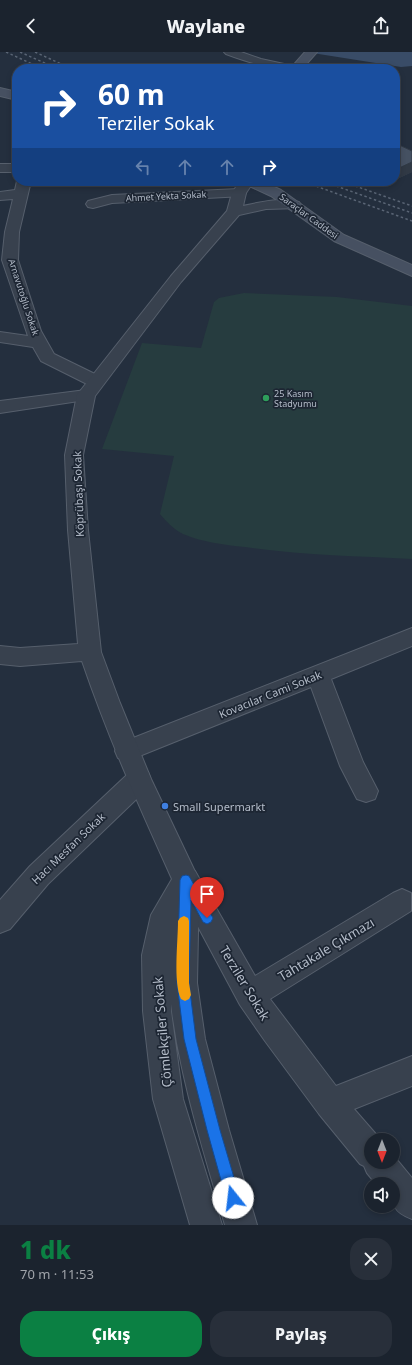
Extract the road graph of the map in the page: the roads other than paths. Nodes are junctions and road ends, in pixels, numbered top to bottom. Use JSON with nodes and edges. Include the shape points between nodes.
{"nodes":[{"id":1,"x":230,"y":52,"type":"edge"},
{"id":2,"x":311,"y":52,"type":"edge"},
{"id":3,"x":274,"y":64,"type":"edge"},
{"id":4,"x":300,"y":64,"type":"edge"},
{"id":5,"x":0,"y":92,"type":"edge"},
{"id":6,"x":12,"y":95,"type":"edge"},
{"id":7,"x":0,"y":168,"type":"edge"},
{"id":8,"x":12,"y":168,"type":"edge"},
{"id":9,"x":244,"y":186,"type":"edge"},
{"id":10,"x":261,"y":186,"type":"edge"},
{"id":11,"x":22,"y":188,"type":"edge"},
{"id":12,"x":239,"y":193,"type":"junction"},
{"id":13,"x":0,"y":196,"type":"edge"},
{"id":14,"x":93,"y":204,"type":"dead end"},
{"id":15,"x":294,"y":205,"type":"junction"},
{"id":16,"x":234,"y":212,"type":"junction"},
{"id":17,"x":6,"y":236,"type":"edge"},
{"id":18,"x":412,"y":271,"type":"edge"},
{"id":19,"x":0,"y":337,"type":"edge"},
{"id":20,"x":39,"y":343,"type":"junction"},
{"id":21,"x":90,"y":388,"type":"junction"},
{"id":22,"x":0,"y":407,"type":"edge"},
{"id":23,"x":412,"y":637,"type":"edge"},
{"id":24,"x":90,"y":652,"type":"junction"},
{"id":25,"x":0,"y":655,"type":"edge"},
{"id":26,"x":318,"y":675,"type":"junction"},
{"id":27,"x":127,"y":751,"type":"junction"},
{"id":28,"x":139,"y":780,"type":"junction"},
{"id":29,"x":366,"y":791,"type":"dead end"},
{"id":30,"x":186,"y":880,"type":"junction"},
{"id":31,"x":402,"y":902,"type":"dead end"},
{"id":32,"x":0,"y":920,"type":"edge"},
{"id":33,"x":250,"y":995,"type":"junction"},
{"id":34,"x":412,"y":1071,"type":"edge"},
{"id":35,"x":330,"y":1103,"type":"junction"},
{"id":36,"x":364,"y":1144,"type":"edge"},
{"id":37,"x":384,"y":1169,"type":"edge"},
{"id":38,"x":412,"y":1204,"type":"edge"},
{"id":39,"x":206,"y":1225,"type":"edge"},
{"id":40,"x":241,"y":1225,"type":"edge"}],
"edges":[{"from":1,"to":3,"type":"street","via":[[258,62]]},
{"from":2,"to":4,"type":"main road"},
{"from":5,"to":6,"type":"main road"},
{"from":7,"to":8,"type":"street"},
{"from":9,"to":12,"type":"street","name":"Köprübaşı Sokak"},
{"from":10,"to":15,"type":"main road","name":"Saraçlar Caddesi"},
{"from":11,"to":13,"type":"street"},
{"from":11,"to":17,"type":"street","name":"Arnavutoğlu Sokak"},
{"from":12,"to":14,"type":"street","name":"Ahmet Yekta Sokak","via":[[112,199]]},
{"from":12,"to":16,"type":"street","name":"Köprübaşı Sokak"},
{"from":15,"to":16,"type":"street","via":[[266,205]]},
{"from":15,"to":18,"type":"main road","name":"Saraçlar Caddesi","via":[[339,238]]},
{"from":16,"to":21,"type":"street","name":"Köprübaşı Sokak","via":[[176,279]]},
{"from":17,"to":20,"type":"street","name":"Arnavutoğlu Sokak","via":[[10,260]]},
{"from":19,"to":20,"type":"street"},
{"from":20,"to":21,"type":"street","name":"Arnavutoğlu Sokak","via":[[46,357]]},
{"from":21,"to":22,"type":"street"},
{"from":21,"to":24,"type":"street","name":"Köprübaşı Sokak","via":[[74,455],[78,530]]},
{"from":23,"to":26,"type":"street","name":"Kovacılar Cami Sokak"},
{"from":24,"to":25,"type":"street","via":[[20,657]]},
{"from":24,"to":27,"type":"street","name":"Köprübaşı Sokak"},
{"from":26,"to":27,"type":"street","name":"Kovacılar Cami Sokak"},
{"from":26,"to":29,"type":"street","via":[[352,766]]},
{"from":27,"to":28,"type":"street","name":"Terziler Sokak"},
{"from":28,"to":30,"type":"street","name":"Terziler Sokak"},
{"from":28,"to":32,"type":"street","name":"Hacı Mesfan Sokak","via":[[40,875]]},
{"from":30,"to":33,"type":"street","name":"Terziler Sokak"},
{"from":30,"to":39,"type":"street","name":"Çömlekçiler Sokak","via":[[165,915],[157,948],[157,1011],[168,1099]]},
{"from":30,"to":40,"type":"street","via":[[183,983],[190,1039]]},
{"from":31,"to":33,"type":"street","name":"Tahtakale Çıkmazı"},
{"from":33,"to":35,"type":"street","name":"Terziler Sokak"},
{"from":34,"to":35,"type":"street"},
{"from":35,"to":36,"type":"street","name":"Terziler Sokak"},
{"from":37,"to":38,"type":"street"}]}
